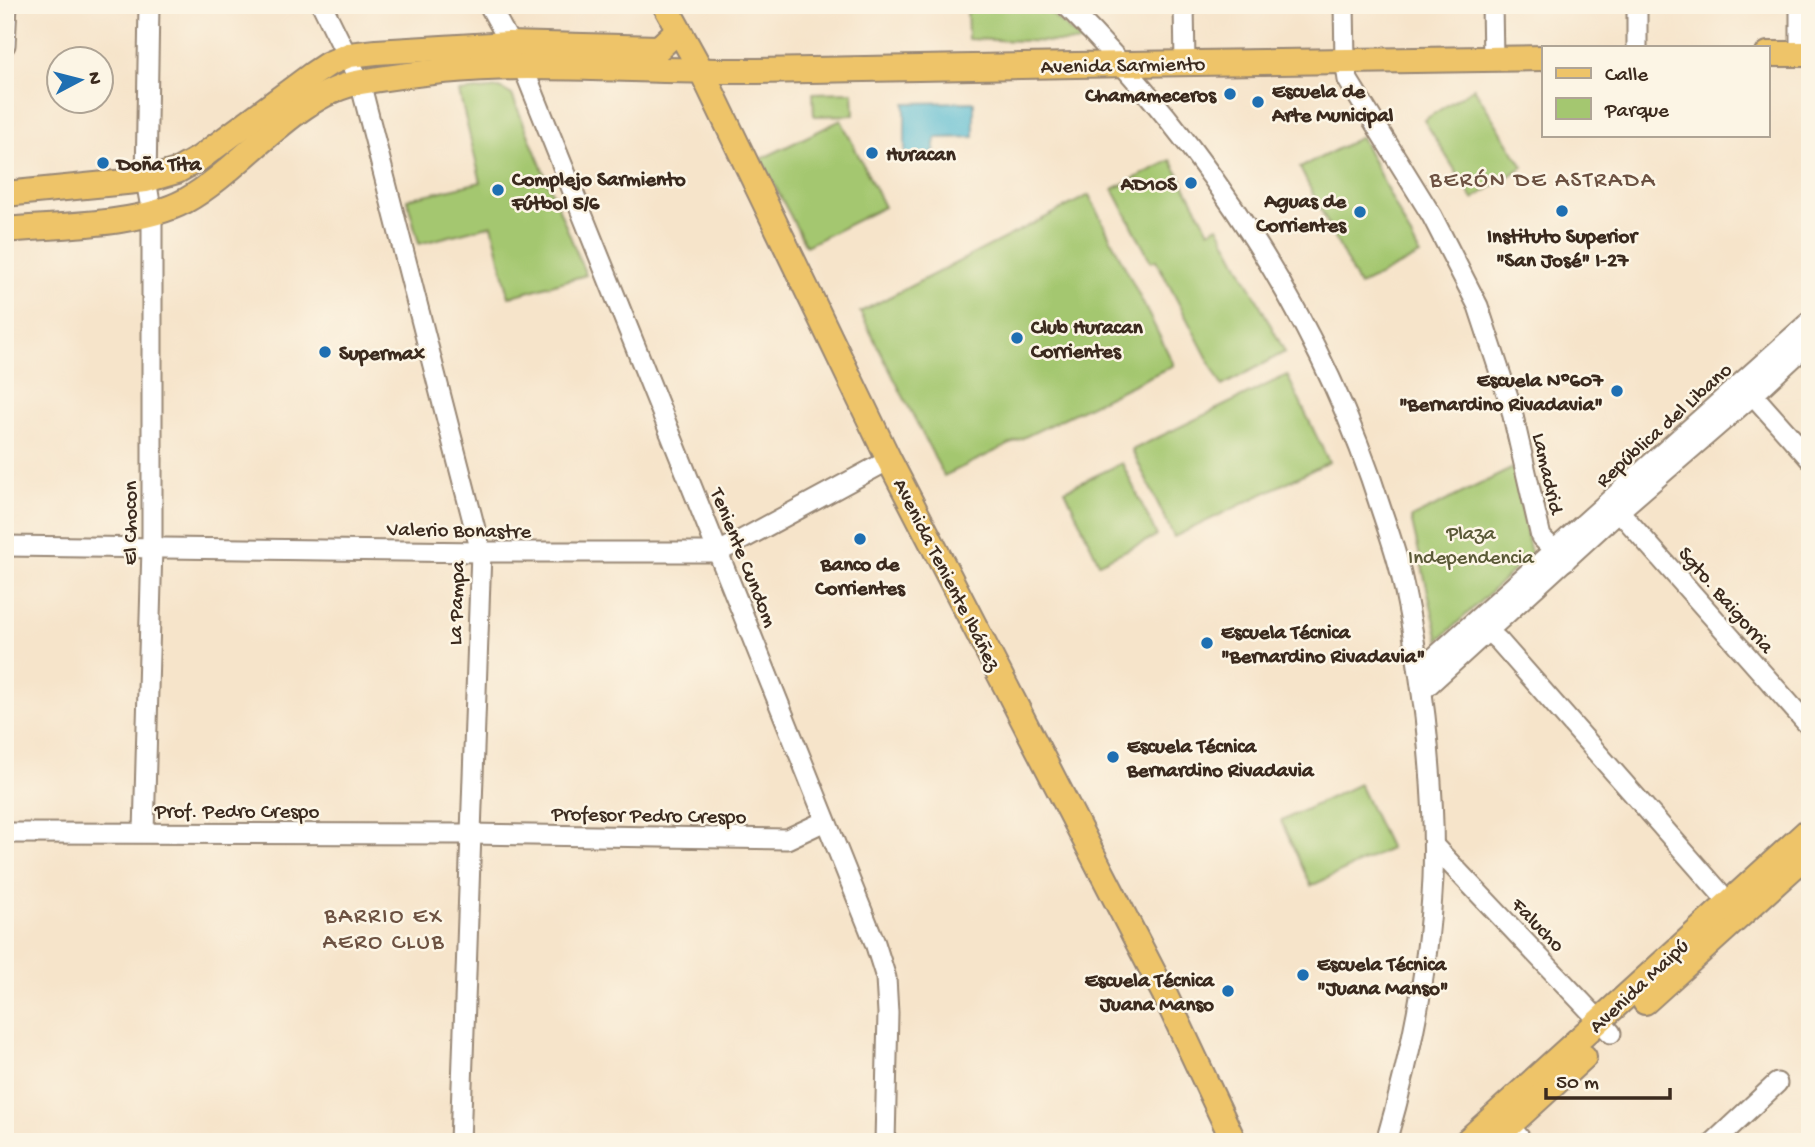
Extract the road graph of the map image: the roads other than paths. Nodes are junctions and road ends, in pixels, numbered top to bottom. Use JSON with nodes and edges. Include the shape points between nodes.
{"nodes":[{"id":1,"x":7,"y":5,"type":"edge"},
{"id":2,"x":149,"y":5,"type":"edge"},
{"id":3,"x":322,"y":5,"type":"edge"},
{"id":4,"x":489,"y":5,"type":"edge"},
{"id":5,"x":665,"y":5,"type":"edge"},
{"id":6,"x":1066,"y":5,"type":"edge"},
{"id":7,"x":1184,"y":5,"type":"edge"},
{"id":8,"x":1344,"y":5,"type":"edge"},
{"id":9,"x":1492,"y":5,"type":"edge"},
{"id":10,"x":1637,"y":5,"type":"edge"},
{"id":11,"x":1800,"y":5,"type":"edge"},
{"id":12,"x":678,"y":30,"type":"junction"},
{"id":13,"x":509,"y":44,"type":"junction"},
{"id":14,"x":5,"y":45,"type":"edge"},
{"id":15,"x":1637,"y":46,"type":"edge"},
{"id":16,"x":1770,"y":54,"type":"edge"},
{"id":17,"x":1805,"y":54,"type":"edge"},
{"id":18,"x":349,"y":55,"type":"junction"},
{"id":19,"x":1493,"y":58,"type":"junction"},
{"id":20,"x":1542,"y":58,"type":"edge"},
{"id":21,"x":1345,"y":60,"type":"junction"},
{"id":22,"x":1185,"y":63,"type":"junction"},
{"id":23,"x":1123,"y":64,"type":"junction"},
{"id":24,"x":523,"y":67,"type":"junction"},
{"id":25,"x":702,"y":72,"type":"junction"},
{"id":26,"x":360,"y":82,"type":"junction"},
{"id":27,"x":146,"y":180,"type":"junction"},
{"id":28,"x":5,"y":194,"type":"edge"},
{"id":29,"x":152,"y":214,"type":"junction"},
{"id":30,"x":5,"y":230,"type":"edge"},
{"id":31,"x":1810,"y":321,"type":"edge"},
{"id":32,"x":1810,"y":342,"type":"edge"},
{"id":33,"x":1748,"y":389,"type":"junction"},
{"id":34,"x":1810,"y":459,"type":"edge"},
{"id":35,"x":889,"y":460,"type":"junction"},
{"id":36,"x":1614,"y":506,"type":"junction"},
{"id":37,"x":5,"y":545,"type":"edge"},
{"id":38,"x":152,"y":547,"type":"junction"},
{"id":39,"x":481,"y":552,"type":"junction"},
{"id":40,"x":719,"y":552,"type":"junction"},
{"id":41,"x":1560,"y":555,"type":"junction"},
{"id":42,"x":1482,"y":626,"type":"junction"},
{"id":43,"x":1419,"y":671,"type":"junction"},
{"id":44,"x":1422,"y":691,"type":"junction"},
{"id":45,"x":1810,"y":727,"type":"edge"},
{"id":46,"x":825,"y":821,"type":"junction"},
{"id":47,"x":1810,"y":829,"type":"edge"},
{"id":48,"x":144,"y":832,"type":"junction"},
{"id":49,"x":5,"y":833,"type":"edge"},
{"id":50,"x":469,"y":834,"type":"junction"},
{"id":51,"x":1434,"y":846,"type":"junction"},
{"id":52,"x":1810,"y":852,"type":"edge"},
{"id":53,"x":1734,"y":909,"type":"junction"},
{"id":54,"x":1605,"y":1027,"type":"junction"},
{"id":55,"x":1777,"y":1083,"type":"dead end"},
{"id":56,"x":1506,"y":1130,"type":"edge"},
{"id":57,"x":1233,"y":1141,"type":"edge"},
{"id":58,"x":460,"y":1142,"type":"edge"},
{"id":59,"x":884,"y":1142,"type":"edge"},
{"id":60,"x":1386,"y":1142,"type":"edge"},
{"id":61,"x":1466,"y":1142,"type":"edge"},
{"id":62,"x":1714,"y":1142,"type":"edge"}],
"edges":[{"from":1,"to":14,"type":"street"},
{"from":2,"to":27,"type":"street","name":"El Chocon"},
{"from":3,"to":18,"type":"street","name":"La Pampa"},
{"from":4,"to":13,"type":"street","name":"Teniente Cundom"},
{"from":5,"to":12,"type":"main road","name":"Avenida Teniente Ibáñez"},
{"from":6,"to":23,"type":"street"},
{"from":7,"to":22,"type":"street"},
{"from":8,"to":21,"type":"street","name":"Lamadrid"},
{"from":9,"to":19,"type":"street"},
{"from":10,"to":15,"type":"street"},
{"from":11,"to":17,"type":"street"},
{"from":12,"to":13,"type":"main road","via":[[659,48]]},
{"from":12,"to":25,"type":"main road","name":"Avenida Teniente Ibáñez"},
{"from":13,"to":18,"type":"main road"},
{"from":13,"to":24,"type":"street","name":"Teniente Cundom"},
{"from":16,"to":17,"type":"main road"},
{"from":18,"to":26,"type":"street","name":"La Pampa"},
{"from":18,"to":27,"type":"main road","via":[[313,74],[200,158]]},
{"from":19,"to":20,"type":"main road","name":"Avenida Sarmiento"},
{"from":19,"to":21,"type":"main road","name":"Avenida Sarmiento"},
{"from":21,"to":22,"type":"main road","name":"Avenida Sarmiento"},
{"from":21,"to":41,"type":"street","name":"Lamadrid","via":[[1348,80],[1432,216],[1478,306],[1510,403],[1541,537]]},
{"from":22,"to":23,"type":"main road","name":"Avenida Sarmiento"},
{"from":23,"to":25,"type":"main road","name":"Avenida Sarmiento"},
{"from":23,"to":43,"type":"street","via":[[1230,203],[1328,373],[1373,482],[1401,573]]},
{"from":24,"to":25,"type":"main road","name":"Avenida Sarmiento"},
{"from":24,"to":26,"type":"main road","name":"Avenida Sarmiento"},
{"from":24,"to":40,"type":"street","name":"Teniente Cundom"},
{"from":25,"to":35,"type":"main road","name":"Avenida Teniente Ibáñez"},
{"from":26,"to":29,"type":"main road","name":"Avenida Sarmiento","via":[[305,106],[184,201]]},
{"from":26,"to":39,"type":"street","name":"La Pampa"},
{"from":27,"to":28,"type":"main road"},
{"from":27,"to":29,"type":"street","name":"El Chocon"},
{"from":29,"to":30,"type":"main road","name":"Avenida Sarmiento"},
{"from":29,"to":38,"type":"street","name":"El Chocon"},
{"from":31,"to":33,"type":"street","name":"República del Libano"},
{"from":32,"to":33,"type":"street","name":"República del Libano"},
{"from":33,"to":34,"type":"street"},
{"from":33,"to":36,"type":"street","name":"República del Libano"},
{"from":35,"to":40,"type":"street","name":"Valerio Bonastre"},
{"from":35,"to":57,"type":"main road","name":"Avenida Teniente Ibáñez","via":[[1164,993]]},
{"from":36,"to":41,"type":"street","name":"República del Libano"},
{"from":36,"to":45,"type":"street","name":"Sgto. Baigorria"},
{"from":37,"to":38,"type":"street","name":"Valerio Bonastre"},
{"from":38,"to":39,"type":"street","name":"Valerio Bonastre"},
{"from":38,"to":48,"type":"street","name":"El Chocon"},
{"from":39,"to":40,"type":"street","name":"Valerio Bonastre"},
{"from":39,"to":50,"type":"street","name":"La Pampa"},
{"from":40,"to":46,"type":"street","name":"Teniente Cundom"},
{"from":41,"to":42,"type":"street","name":"República del Libano"},
{"from":42,"to":43,"type":"street","name":"República del Libano"},
{"from":42,"to":44,"type":"street","name":"República del Libano"},
{"from":42,"to":53,"type":"street"},
{"from":43,"to":44,"type":"street"},
{"from":44,"to":51,"type":"street"},
{"from":46,"to":50,"type":"street","name":"Profesor Pedro Crespo","via":[[787,839]]},
{"from":46,"to":59,"type":"street","name":"Teniente Cundom","via":[[886,978]]},
{"from":47,"to":53,"type":"main road","name":"Avenida Maipú"},
{"from":48,"to":49,"type":"street","name":"Prof. Pedro Crespo"},
{"from":48,"to":50,"type":"street","name":"Prof. Pedro Crespo"},
{"from":50,"to":58,"type":"street","name":"La Pampa"},
{"from":51,"to":54,"type":"street","name":"Falucho"},
{"from":51,"to":60,"type":"street","via":[[1423,982],[1412,1046]]},
{"from":52,"to":53,"type":"main road","name":"Avenida Maipú"},
{"from":53,"to":54,"type":"main road","name":"Avenida Maipú"},
{"from":54,"to":56,"type":"main road","name":"Avenida Maipú"},
{"from":55,"to":62,"type":"street"},
{"from":56,"to":61,"type":"main road","name":"Avenida Maipú"}]}
